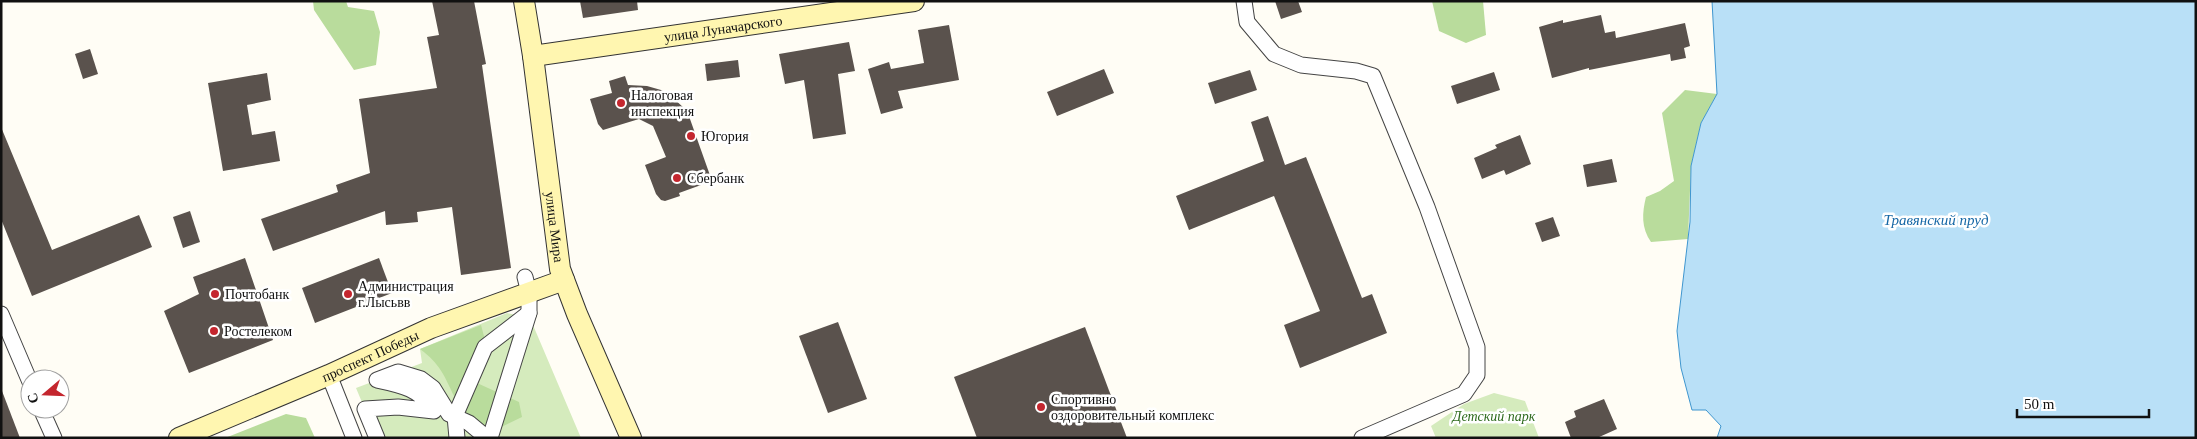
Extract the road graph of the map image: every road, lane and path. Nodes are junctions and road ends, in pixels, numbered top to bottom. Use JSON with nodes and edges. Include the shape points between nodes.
{"nodes":[{"id":1,"x":524,"y":1,"type":"edge"},
{"id":2,"x":914,"y":1,"type":"edge"},
{"id":3,"x":1244,"y":1,"type":"edge"},
{"id":4,"x":533,"y":56,"type":"junction"},
{"id":5,"x":564,"y":280,"type":"junction"},
{"id":6,"x":527,"y":285,"type":"junction"},
{"id":7,"x":529,"y":313,"type":"junction"},
{"id":8,"x":1,"y":314,"type":"edge"},
{"id":9,"x":24,"y":369,"type":"edge"},
{"id":10,"x":329,"y":375,"type":"junction"},
{"id":11,"x":455,"y":416,"type":"junction"},
{"id":12,"x":45,"y":419,"type":"edge"},
{"id":13,"x":54,"y":438,"type":"edge"},
{"id":14,"x":179,"y":438,"type":"edge"},
{"id":15,"x":354,"y":438,"type":"edge"},
{"id":16,"x":377,"y":438,"type":"edge"},
{"id":17,"x":457,"y":438,"type":"edge"},
{"id":18,"x":488,"y":438,"type":"edge"},
{"id":19,"x":632,"y":438,"type":"edge"},
{"id":20,"x":1362,"y":438,"type":"edge"}],
"edges":[{"from":1,"to":4,"type":"street","name":"улица Мира"},
{"from":2,"to":4,"type":"street","name":"улица Луначарского"},
{"from":3,"to":20,"type":"street","via":[[1247,22],[1274,54],[1301,65],[1356,70],[1373,76],[1427,207],[1477,347],[1477,375],[1464,394]]},
{"from":4,"to":5,"type":"street","name":"улица Мира"},
{"from":5,"to":6,"type":"street","name":"проспект Победы"},
{"from":5,"to":19,"type":"street","name":"улица Мира"},
{"from":6,"to":7,"type":"street"},
{"from":6,"to":10,"type":"street","name":"проспект Победы"},
{"from":7,"to":11,"type":"street","via":[[485,347]]},
{"from":7,"to":18,"type":"street"},
{"from":8,"to":9,"type":"street"},
{"from":10,"to":14,"type":"street","name":"проспект Победы"},
{"from":10,"to":15,"type":"street"},
{"from":11,"to":16,"type":"street","via":[[449,414],[433,388],[421,379],[398,372],[377,380],[416,391],[434,411],[398,407],[365,409]]},
{"from":11,"to":17,"type":"street"},
{"from":11,"to":18,"type":"street"},
{"from":12,"to":13,"type":"street"}]}
